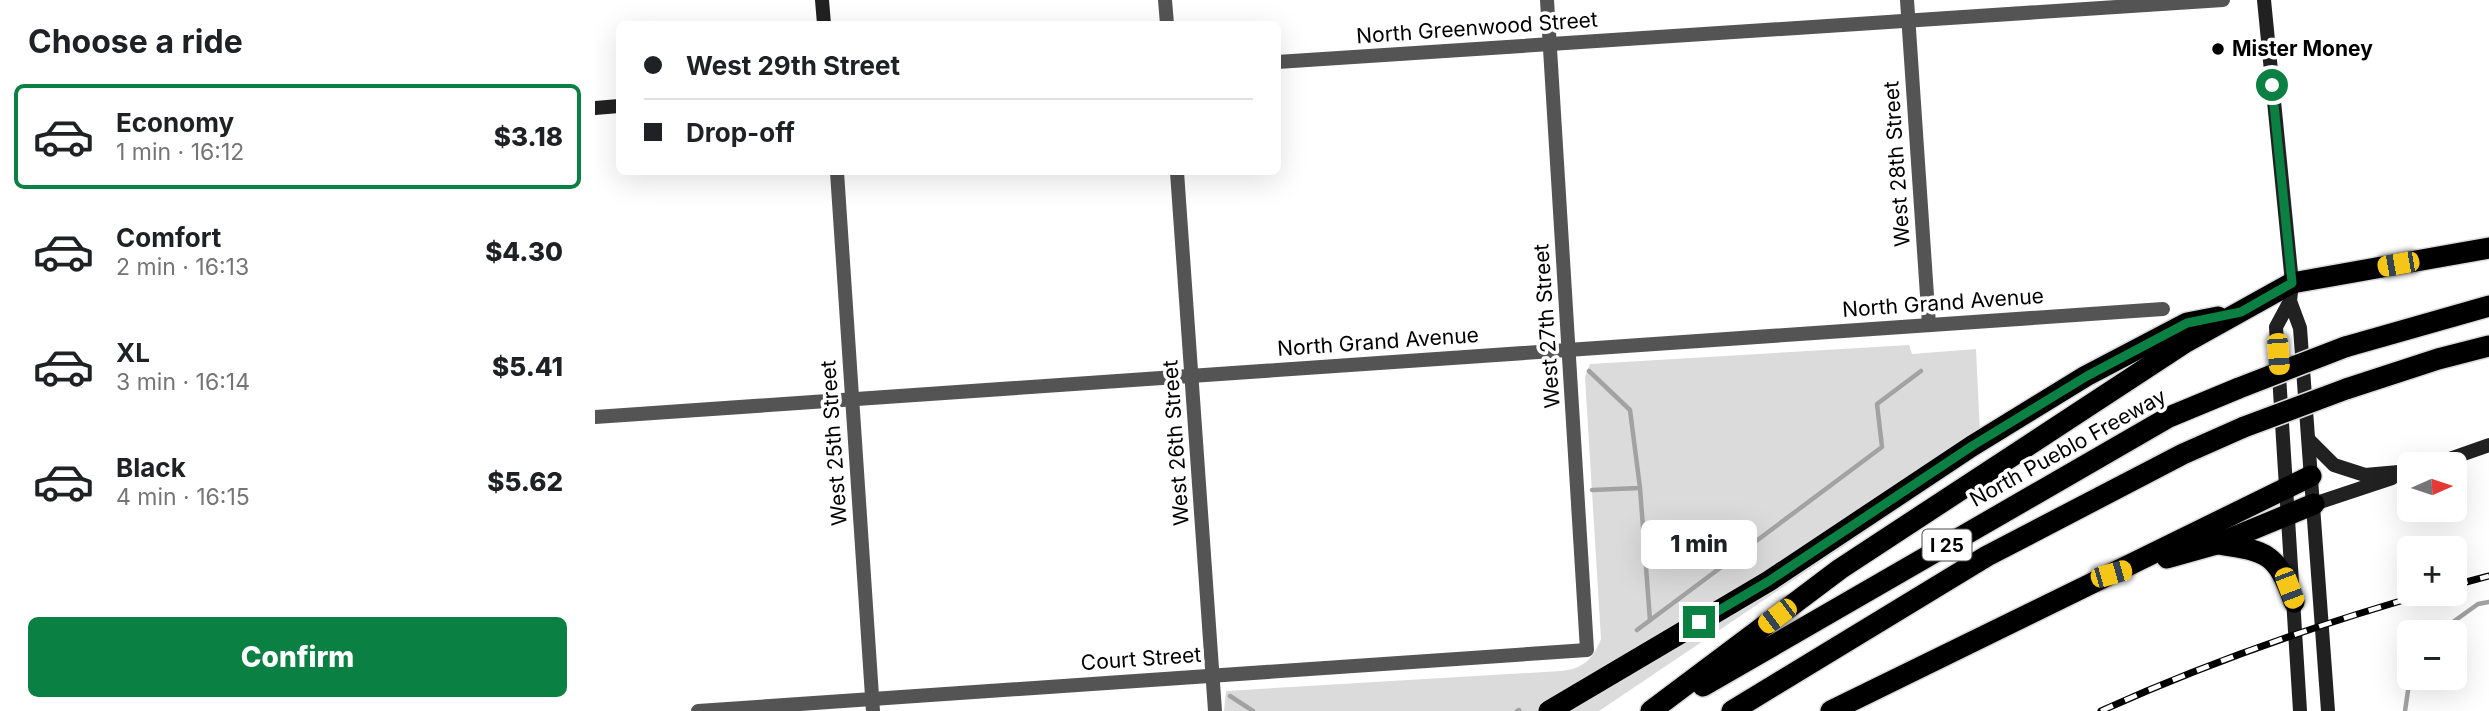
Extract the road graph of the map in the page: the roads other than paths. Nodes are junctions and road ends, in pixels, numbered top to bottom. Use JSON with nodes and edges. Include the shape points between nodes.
{"nodes":[{"id":1,"x":822,"y":0,"type":"edge"},
{"id":2,"x":1165,"y":0,"type":"edge"},
{"id":3,"x":1547,"y":0,"type":"edge"},
{"id":4,"x":1907,"y":0,"type":"edge"},
{"id":5,"x":2224,"y":0,"type":"edge"},
{"id":6,"x":2264,"y":0,"type":"edge"},
{"id":7,"x":1909,"y":20,"type":"junction"},
{"id":8,"x":824,"y":21,"type":"edge"},
{"id":9,"x":1167,"y":21,"type":"edge"},
{"id":10,"x":1550,"y":44,"type":"junction"},
{"id":11,"x":1281,"y":62,"type":"edge"},
{"id":12,"x":616,"y":106,"type":"edge"},
{"id":13,"x":595,"y":108,"type":"edge"},
{"id":14,"x":837,"y":175,"type":"edge"},
{"id":15,"x":1177,"y":175,"type":"edge"},
{"id":16,"x":2489,"y":248,"type":"edge"},
{"id":17,"x":2291,"y":292,"type":"junction"},
{"id":18,"x":2489,"y":306,"type":"edge"},
{"id":19,"x":2163,"y":309,"type":"dead end"},
{"id":20,"x":2241,"y":312,"type":"junction"},
{"id":21,"x":1929,"y":326,"type":"junction"},
{"id":22,"x":2489,"y":346,"type":"edge"},
{"id":23,"x":1570,"y":350,"type":"junction"},
{"id":24,"x":1192,"y":376,"type":"junction"},
{"id":25,"x":852,"y":398,"type":"junction"},
{"id":26,"x":595,"y":417,"type":"edge"},
{"id":27,"x":2309,"y":440,"type":"junction"},
{"id":28,"x":2489,"y":445,"type":"edge"},
{"id":29,"x":2467,"y":453,"type":"edge"},
{"id":30,"x":2397,"y":473,"type":"edge"},
{"id":31,"x":2311,"y":476,"type":"junction"},
{"id":32,"x":2397,"y":476,"type":"edge"},
{"id":33,"x":2286,"y":490,"type":"junction"},
{"id":34,"x":2314,"y":504,"type":"junction"},
{"id":35,"x":2288,"y":514,"type":"junction"},
{"id":36,"x":2217,"y":544,"type":"junction"},
{"id":37,"x":2111,"y":574,"type":"junction"},
{"id":38,"x":2294,"y":601,"type":"junction"},
{"id":39,"x":1587,"y":650,"type":"joint"},
{"id":40,"x":1213,"y":676,"type":"junction"},
{"id":41,"x":873,"y":705,"type":"edge"},
{"id":42,"x":698,"y":711,"type":"edge"},
{"id":43,"x":1215,"y":711,"type":"edge"},
{"id":44,"x":1549,"y":711,"type":"edge"},
{"id":45,"x":1651,"y":711,"type":"edge"},
{"id":46,"x":1659,"y":711,"type":"edge"},
{"id":47,"x":1732,"y":711,"type":"edge"},
{"id":48,"x":1831,"y":711,"type":"edge"},
{"id":49,"x":2300,"y":711,"type":"edge"},
{"id":50,"x":2328,"y":711,"type":"edge"}],
"edges":[{"from":1,"to":8,"type":"main road"},
{"from":2,"to":9,"type":"street"},
{"from":3,"to":10,"type":"street","name":"West 27th Street"},
{"from":4,"to":7,"type":"street","name":"West 28th Street"},
{"from":5,"to":7,"type":"street","name":"North Greenwood Street"},
{"from":6,"to":17,"type":"main road"},
{"from":7,"to":10,"type":"street","name":"North Greenwood Street"},
{"from":7,"to":21,"type":"street","name":"West 28th Street"},
{"from":10,"to":11,"type":"street","name":"North Greenwood Street"},
{"from":10,"to":23,"type":"street","name":"West 27th Street"},
{"from":12,"to":13,"type":"main road"},
{"from":14,"to":25,"type":"street","name":"West 25th Street"},
{"from":15,"to":24,"type":"street","name":"West 26th Street"},
{"from":16,"to":17,"type":"highway"},
{"from":17,"to":20,"type":"highway"},
{"from":17,"to":27,"type":"main road","via":[[2300,328]]},
{"from":17,"to":33,"type":"main road","via":[[2276,327]]},
{"from":18,"to":46,"type":"highway","name":"North Pueblo Freeway","number":"I 25","bridge":true,"via":[[2344,347],[2169,417]]},
{"from":19,"to":21,"type":"street","name":"North Grand Avenue"},
{"from":20,"to":44,"type":"highway","via":[[2187,323],[2087,376],[1769,581]]},
{"from":20,"to":45,"type":"highway","via":[[2186,342],[1840,569]]},
{"from":21,"to":23,"type":"street","name":"North Grand Avenue"},
{"from":22,"to":47,"type":"highway","number":"I 25","bridge":true,"via":[[2346,389],[2244,427],[2159,466],[1987,556]]},
{"from":23,"to":24,"type":"street","name":"North Grand Avenue"},
{"from":23,"to":39,"type":"street","name":"West 27th Street"},
{"from":24,"to":25,"type":"street","name":"North Grand Avenue"},
{"from":24,"to":40,"type":"street","name":"West 26th Street"},
{"from":25,"to":26,"type":"street","name":"North Grand Avenue"},
{"from":25,"to":41,"type":"street","name":"West 25th Street"},
{"from":27,"to":30,"type":"main road","via":[[2334,466],[2365,475]]},
{"from":27,"to":31,"type":"main road"},
{"from":28,"to":29,"type":"main road"},
{"from":31,"to":33,"type":"highway"},
{"from":31,"to":34,"type":"main road"},
{"from":32,"to":34,"type":"main road"},
{"from":33,"to":35,"type":"main road"},
{"from":33,"to":37,"type":"highway"},
{"from":34,"to":35,"type":"highway"},
{"from":34,"to":50,"type":"main road"},
{"from":35,"to":36,"type":"highway"},
{"from":35,"to":38,"type":"main road"},
{"from":36,"to":37,"type":"highway"},
{"from":36,"to":38,"type":"highway","via":[[2256,549],[2273,561],[2284,574]]},
{"from":37,"to":48,"type":"highway"},
{"from":38,"to":49,"type":"main road"},
{"from":39,"to":40,"type":"street","name":"Court Street"},
{"from":40,"to":41,"type":"street","name":"Court Street"},
{"from":40,"to":43,"type":"street","name":"West 26th Street"},
{"from":41,"to":42,"type":"street","name":"Court Street"}]}
